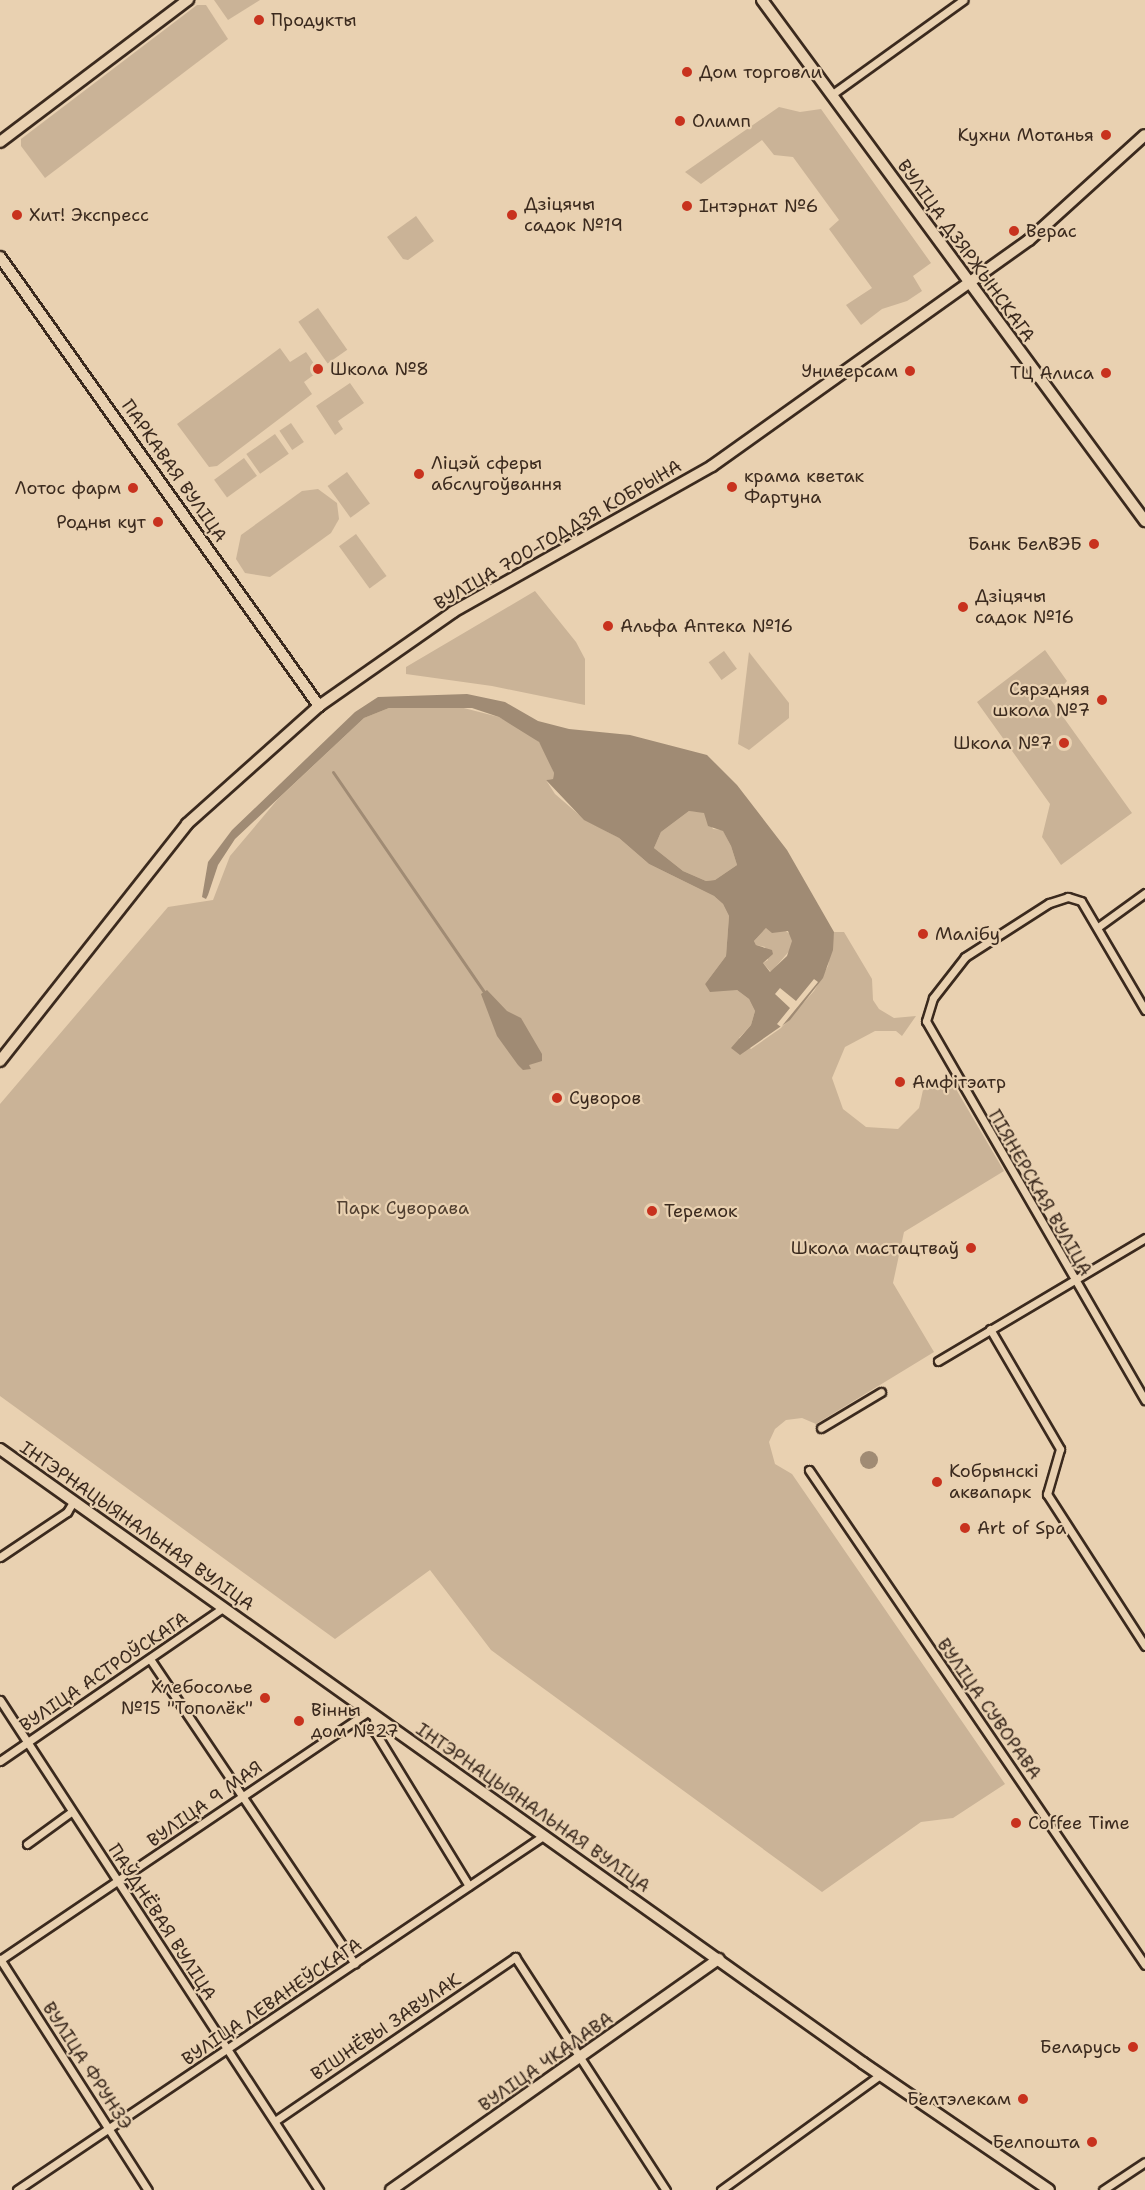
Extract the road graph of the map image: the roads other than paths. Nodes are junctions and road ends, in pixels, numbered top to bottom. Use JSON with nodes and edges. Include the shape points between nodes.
{"nodes":[{"id":1,"x":188,"y":0,"type":"edge"},
{"id":2,"x":963,"y":0,"type":"edge"},
{"id":3,"x":767,"y":2,"type":"edge"},
{"id":4,"x":831,"y":95,"type":"junction"},
{"id":5,"x":1145,"y":135,"type":"edge"},
{"id":6,"x":0,"y":142,"type":"edge"},
{"id":7,"x":0,"y":257,"type":"edge"},
{"id":8,"x":968,"y":283,"type":"junction"},
{"id":9,"x":1145,"y":521,"type":"edge"},
{"id":10,"x":319,"y":706,"type":"junction"},
{"id":11,"x":1145,"y":893,"type":"edge"},
{"id":12,"x":1098,"y":927,"type":"junction"},
{"id":13,"x":1145,"y":1010,"type":"edge"},
{"id":14,"x":0,"y":1061,"type":"edge"},
{"id":15,"x":1145,"y":1238,"type":"edge"},
{"id":16,"x":1073,"y":1278,"type":"junction"},
{"id":17,"x":990,"y":1329,"type":"junction"},
{"id":18,"x":939,"y":1361,"type":"dead end"},
{"id":19,"x":880,"y":1392,"type":"dead end"},
{"id":20,"x":1145,"y":1400,"type":"edge"},
{"id":21,"x":821,"y":1428,"type":"dead end"},
{"id":22,"x":2,"y":1453,"type":"edge"},
{"id":23,"x":809,"y":1470,"type":"dead end"},
{"id":24,"x":73,"y":1502,"type":"junction"},
{"id":25,"x":0,"y":1557,"type":"edge"},
{"id":26,"x":224,"y":1608,"type":"junction"},
{"id":27,"x":1145,"y":1646,"type":"edge"},
{"id":28,"x":150,"y":1659,"type":"junction"},
{"id":29,"x":0,"y":1700,"type":"edge"},
{"id":30,"x":371,"y":1714,"type":"junction"},
{"id":31,"x":27,"y":1743,"type":"junction"},
{"id":32,"x":0,"y":1761,"type":"edge"},
{"id":33,"x":240,"y":1797,"type":"junction"},
{"id":34,"x":71,"y":1812,"type":"junction"},
{"id":35,"x":543,"y":1836,"type":"junction"},
{"id":36,"x":27,"y":1844,"type":"dead end"},
{"id":37,"x":117,"y":1883,"type":"junction"},
{"id":38,"x":469,"y":1886,"type":"junction"},
{"id":39,"x":719,"y":1959,"type":"junction"},
{"id":40,"x":0,"y":1960,"type":"edge"},
{"id":41,"x":355,"y":1964,"type":"junction"},
{"id":42,"x":1145,"y":1965,"type":"edge"},
{"id":43,"x":229,"y":2050,"type":"junction"},
{"id":44,"x":580,"y":2059,"type":"junction"},
{"id":45,"x":880,"y":2075,"type":"junction"},
{"id":46,"x":275,"y":2121,"type":"junction"},
{"id":47,"x":111,"y":2130,"type":"junction"},
{"id":48,"x":1145,"y":2162,"type":"edge"},
{"id":49,"x":17,"y":2190,"type":"edge"},
{"id":50,"x":148,"y":2190,"type":"edge"},
{"id":51,"x":319,"y":2190,"type":"edge"},
{"id":52,"x":391,"y":2190,"type":"edge"},
{"id":53,"x":666,"y":2190,"type":"edge"},
{"id":54,"x":721,"y":2190,"type":"edge"},
{"id":55,"x":1049,"y":2190,"type":"edge"},
{"id":56,"x":1103,"y":2190,"type":"edge"}],
"edges":[{"from":1,"to":6,"type":"main road"},
{"from":2,"to":4,"type":"street"},
{"from":3,"to":4,"type":"main road","name":"ВУЛІЦА ДЗЯРЖЫНСКАГА"},
{"from":4,"to":8,"type":"main road","name":"ВУЛІЦА ДЗЯРЖЫНСКАГА"},
{"from":5,"to":8,"type":"main road","name":"ВУЛІЦА 700-ГОДДЗЯ КОБРЫНА","via":[[1029,240]]},
{"from":7,"to":10,"type":"main road","name":"ПАРКАВАЯ ВУЛІЦА"},
{"from":8,"to":9,"type":"main road","name":"ВУЛІЦА ДЗЯРЖЫНСКАГА"},
{"from":8,"to":10,"type":"main road","name":"ВУЛІЦА 700-ГОДДЗЯ КОБРЫНА","via":[[712,466],[453,612]]},
{"from":10,"to":14,"type":"main road","name":"ВУЛІЦА 700-ГОДДЗЯ КОБРЫНА","via":[[187,824]]},
{"from":11,"to":12,"type":"street"},
{"from":12,"to":13,"type":"street"},
{"from":12,"to":16,"type":"street","name":"ПІЯНЕРСКАЯ ВУЛІЦА","via":[[1074,897],[1049,903],[965,957],[933,998],[926,1021]]},
{"from":15,"to":16,"type":"street"},
{"from":16,"to":17,"type":"street"},
{"from":16,"to":20,"type":"street","name":"ПІЯНЕРСКАЯ ВУЛІЦА"},
{"from":17,"to":18,"type":"street"},
{"from":17,"to":27,"type":"street","via":[[1060,1449],[1047,1494]]},
{"from":19,"to":21,"type":"street"},
{"from":22,"to":24,"type":"main road","name":"ІНТЭРНАЦЫЯНАЛЬНАЯ ВУЛІЦА"},
{"from":23,"to":42,"type":"street","name":"ВУЛІЦА СУВОРАВА"},
{"from":24,"to":25,"type":"street","via":[[67,1512]]},
{"from":24,"to":26,"type":"main road","name":"ІНТЭРНАЦЫЯНАЛЬНАЯ ВУЛІЦА"},
{"from":26,"to":28,"type":"street","name":"ВУЛІЦА АСТРОЎСКАГА"},
{"from":26,"to":30,"type":"main road","name":"ІНТЭРНАЦЫЯНАЛЬНАЯ ВУЛІЦА"},
{"from":28,"to":31,"type":"street","name":"ВУЛІЦА АСТРОЎСКАГА"},
{"from":28,"to":33,"type":"street"},
{"from":29,"to":31,"type":"street","name":"ПАЎДНЁВАЯ ВУЛІЦА"},
{"from":30,"to":33,"type":"street","name":"ВУЛІЦА 9 МАЯ"},
{"from":30,"to":35,"type":"main road","name":"ІНТЭРНАЦЫЯНАЛЬНАЯ ВУЛІЦА"},
{"from":30,"to":38,"type":"street","via":[[375,1732]]},
{"from":31,"to":32,"type":"street","name":"ВУЛІЦА АСТРОЎСКАГА"},
{"from":31,"to":34,"type":"street","name":"ПАЎДНЁВАЯ ВУЛІЦА"},
{"from":33,"to":37,"type":"street","name":"ВУЛІЦА 9 МАЯ"},
{"from":33,"to":41,"type":"street"},
{"from":34,"to":36,"type":"street"},
{"from":34,"to":37,"type":"street","name":"ПАЎДНЁВАЯ ВУЛІЦА"},
{"from":35,"to":38,"type":"street","name":"ВУЛІЦА ЛЕВАНЕЎСКАГА"},
{"from":35,"to":39,"type":"main road","name":"ІНТЭРНАЦЫЯНАЛЬНАЯ ВУЛІЦА"},
{"from":37,"to":40,"type":"street","name":"ВУЛІЦА 9 МАЯ"},
{"from":37,"to":43,"type":"street","name":"ПАЎДНЁВАЯ ВУЛІЦА"},
{"from":38,"to":41,"type":"street","name":"ВУЛІЦА ЛЕВАНЕЎСКАГА"},
{"from":39,"to":44,"type":"main road","name":"ВУЛІЦА ЧКАЛАВА"},
{"from":39,"to":45,"type":"main road","name":"ІНТЭРНАЦЫЯНАЛЬНАЯ ВУЛІЦА"},
{"from":40,"to":47,"type":"street","name":"ВУЛІЦА ФРУНЗЭ"},
{"from":41,"to":43,"type":"street","name":"ВУЛІЦА ЛЕВАНЕЎСКАГА"},
{"from":43,"to":46,"type":"street","name":"ПАЎДНЁВАЯ ВУЛІЦА"},
{"from":43,"to":47,"type":"street","name":"ВУЛІЦА ЛЕВАНЕЎСКАГА"},
{"from":44,"to":46,"type":"street","name":"ВІШНЁВЫ ЗАВУЛАК","via":[[515,1957]]},
{"from":44,"to":52,"type":"main road","name":"ВУЛІЦА ЧКАЛАВА"},
{"from":44,"to":53,"type":"street"},
{"from":45,"to":54,"type":"street"},
{"from":45,"to":55,"type":"main road","name":"ІНТЭРНАЦЫЯНАЛЬНАЯ ВУЛІЦА"},
{"from":46,"to":51,"type":"street","name":"ПАЎДНЁВАЯ ВУЛІЦА"},
{"from":47,"to":49,"type":"street","name":"ВУЛІЦА ЛЕВАНЕЎСКАГА"},
{"from":47,"to":50,"type":"street","name":"ВУЛІЦА ФРУНЗЭ"},
{"from":48,"to":56,"type":"street"}]}
